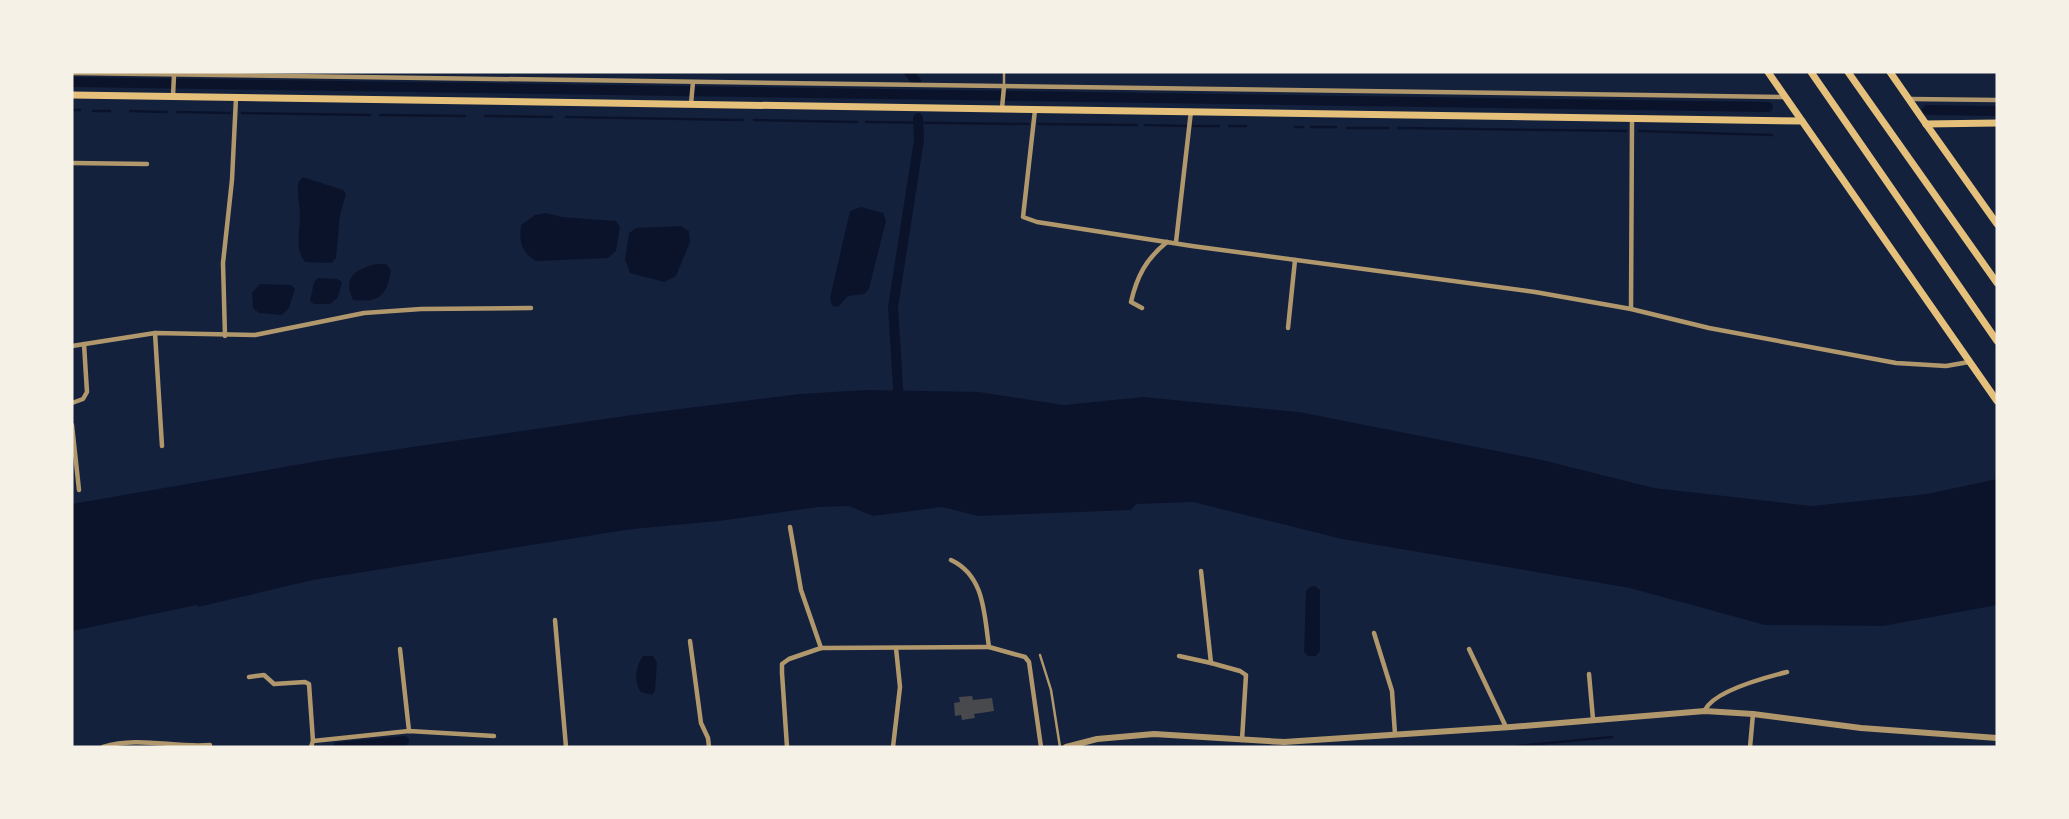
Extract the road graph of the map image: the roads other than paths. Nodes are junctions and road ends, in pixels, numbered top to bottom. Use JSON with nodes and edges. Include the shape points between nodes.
{"nodes":[{"id":1,"x":1004,"y":72,"type":"edge"},
{"id":2,"x":1768,"y":72,"type":"edge"},
{"id":3,"x":1811,"y":72,"type":"edge"},
{"id":4,"x":1848,"y":72,"type":"edge"},
{"id":5,"x":1890,"y":72,"type":"edge"},
{"id":6,"x":72,"y":73,"type":"edge"},
{"id":7,"x":174,"y":78,"type":"junction"},
{"id":8,"x":693,"y":84,"type":"junction"},
{"id":9,"x":1004,"y":90,"type":"junction"},
{"id":10,"x":174,"y":93,"type":"junction"},
{"id":11,"x":72,"y":95,"type":"edge"},
{"id":12,"x":1786,"y":97,"type":"junction"},
{"id":13,"x":236,"y":98,"type":"junction"},
{"id":14,"x":1909,"y":99,"type":"junction"},
{"id":15,"x":1997,"y":100,"type":"edge"},
{"id":16,"x":692,"y":101,"type":"junction"},
{"id":17,"x":1003,"y":106,"type":"junction"},
{"id":18,"x":1035,"y":110,"type":"junction"},
{"id":19,"x":1191,"y":111,"type":"junction"},
{"id":20,"x":1632,"y":117,"type":"junction"},
{"id":21,"x":1802,"y":121,"type":"junction"},
{"id":22,"x":1997,"y":123,"type":"edge"},
{"id":23,"x":1926,"y":124,"type":"junction"},
{"id":24,"x":72,"y":163,"type":"edge"},
{"id":25,"x":147,"y":164,"type":"dead end"},
{"id":26,"x":1997,"y":224,"type":"edge"},
{"id":27,"x":1167,"y":241,"type":"junction"},
{"id":28,"x":1176,"y":242,"type":"junction"},
{"id":29,"x":1295,"y":260,"type":"junction"},
{"id":30,"x":1997,"y":283,"type":"edge"},
{"id":31,"x":531,"y":308,"type":"dead end"},
{"id":32,"x":1142,"y":308,"type":"dead end"},
{"id":33,"x":1631,"y":309,"type":"junction"},
{"id":34,"x":1288,"y":328,"type":"dead end"},
{"id":35,"x":155,"y":333,"type":"junction"},
{"id":36,"x":225,"y":336,"type":"junction"},
{"id":37,"x":1997,"y":341,"type":"edge"},
{"id":38,"x":84,"y":344,"type":"junction"},
{"id":39,"x":72,"y":346,"type":"edge"},
{"id":40,"x":1970,"y":362,"type":"junction"},
{"id":41,"x":1997,"y":401,"type":"edge"},
{"id":42,"x":72,"y":403,"type":"edge"},
{"id":43,"x":72,"y":425,"type":"edge"},
{"id":44,"x":162,"y":446,"type":"dead end"},
{"id":45,"x":79,"y":490,"type":"dead end"},
{"id":46,"x":790,"y":527,"type":"dead end"},
{"id":47,"x":951,"y":560,"type":"dead end"},
{"id":48,"x":1200,"y":571,"type":"dead end"},
{"id":49,"x":555,"y":620,"type":"dead end"},
{"id":50,"x":1374,"y":632,"type":"dead end"},
{"id":51,"x":690,"y":641,"type":"dead end"},
{"id":52,"x":989,"y":647,"type":"junction"},
{"id":53,"x":821,"y":648,"type":"junction"},
{"id":54,"x":896,"y":648,"type":"junction"},
{"id":55,"x":400,"y":649,"type":"dead end"},
{"id":56,"x":1469,"y":649,"type":"dead end"},
{"id":57,"x":1040,"y":656,"type":"dead end"},
{"id":58,"x":1180,"y":656,"type":"dead end"},
{"id":59,"x":1211,"y":663,"type":"junction"},
{"id":60,"x":1787,"y":672,"type":"dead end"},
{"id":61,"x":1589,"y":674,"type":"dead end"},
{"id":62,"x":249,"y":677,"type":"dead end"},
{"id":63,"x":1705,"y":711,"type":"junction"},
{"id":64,"x":1753,"y":713,"type":"junction"},
{"id":65,"x":1593,"y":719,"type":"junction"},
{"id":66,"x":1506,"y":727,"type":"junction"},
{"id":67,"x":409,"y":731,"type":"junction"},
{"id":68,"x":1395,"y":735,"type":"junction"},
{"id":69,"x":494,"y":736,"type":"dead end"},
{"id":70,"x":1997,"y":738,"type":"edge"},
{"id":71,"x":1242,"y":740,"type":"junction"},
{"id":72,"x":312,"y":744,"type":"edge"},
{"id":73,"x":210,"y":745,"type":"dead end"},
{"id":74,"x":103,"y":747,"type":"edge"},
{"id":75,"x":566,"y":747,"type":"edge"},
{"id":76,"x":709,"y":747,"type":"edge"},
{"id":77,"x":787,"y":747,"type":"edge"},
{"id":78,"x":893,"y":747,"type":"edge"},
{"id":79,"x":1041,"y":747,"type":"edge"},
{"id":80,"x":1060,"y":747,"type":"edge"},
{"id":81,"x":1066,"y":747,"type":"edge"},
{"id":82,"x":1750,"y":747,"type":"edge"}],
"edges":[{"from":1,"to":9,"type":"lane"},
{"from":2,"to":12,"type":"main road"},
{"from":3,"to":37,"type":"main road"},
{"from":4,"to":30,"type":"main road"},
{"from":5,"to":14,"type":"main road"},
{"from":6,"to":7,"type":"street"},
{"from":7,"to":8,"type":"street"},
{"from":7,"to":10,"type":"street"},
{"from":8,"to":9,"type":"street"},
{"from":8,"to":16,"type":"street"},
{"from":9,"to":12,"type":"street"},
{"from":9,"to":17,"type":"street"},
{"from":10,"to":11,"type":"main road"},
{"from":10,"to":13,"type":"main road"},
{"from":12,"to":21,"type":"main road"},
{"from":13,"to":16,"type":"main road"},
{"from":13,"to":36,"type":"street","via":[[223,263]]},
{"from":14,"to":15,"type":"street"},
{"from":14,"to":23,"type":"main road"},
{"from":16,"to":17,"type":"main road"},
{"from":17,"to":18,"type":"main road"},
{"from":18,"to":19,"type":"main road"},
{"from":18,"to":27,"type":"street","via":[[1023,217]]},
{"from":19,"to":20,"type":"main road"},
{"from":19,"to":28,"type":"street"},
{"from":20,"to":21,"type":"main road"},
{"from":20,"to":33,"type":"street"},
{"from":21,"to":40,"type":"main road"},
{"from":22,"to":23,"type":"main road"},
{"from":23,"to":26,"type":"main road"},
{"from":24,"to":25,"type":"street"},
{"from":27,"to":28,"type":"street"},
{"from":27,"to":32,"type":"street","via":[[1138,275],[1131,302]]},
{"from":28,"to":29,"type":"street"},
{"from":29,"to":33,"type":"street"},
{"from":29,"to":34,"type":"street"},
{"from":31,"to":36,"type":"street","via":[[364,313],[255,335]]},
{"from":33,"to":40,"type":"street","via":[[1896,363],[1946,366]]},
{"from":35,"to":36,"type":"street"},
{"from":35,"to":38,"type":"street"},
{"from":35,"to":44,"type":"street"},
{"from":38,"to":39,"type":"street"},
{"from":38,"to":42,"type":"street","via":[[87,392]]},
{"from":40,"to":41,"type":"main road"},
{"from":43,"to":45,"type":"street"},
{"from":46,"to":53,"type":"street","via":[[800,590]]},
{"from":47,"to":52,"type":"street","via":[[977,583]]},
{"from":48,"to":59,"type":"street"},
{"from":49,"to":75,"type":"street"},
{"from":50,"to":68,"type":"street","via":[[1392,691]]},
{"from":51,"to":76,"type":"street","via":[[701,723]]},
{"from":52,"to":54,"type":"street"},
{"from":52,"to":79,"type":"street","via":[[1030,662]]},
{"from":53,"to":54,"type":"street"},
{"from":53,"to":77,"type":"street","via":[[782,664]]},
{"from":54,"to":78,"type":"street","via":[[900,687]]},
{"from":55,"to":67,"type":"street"},
{"from":56,"to":66,"type":"street"},
{"from":57,"to":80,"type":"lane"},
{"from":58,"to":59,"type":"street"},
{"from":59,"to":71,"type":"street","via":[[1246,675]]},
{"from":60,"to":63,"type":"street","via":[[1761,678],[1713,700]]},
{"from":61,"to":65,"type":"street"},
{"from":62,"to":72,"type":"street","via":[[264,675],[274,684],[309,684]]},
{"from":63,"to":64,"type":"street"},
{"from":63,"to":65,"type":"street"},
{"from":64,"to":70,"type":"street","via":[[1861,728]]},
{"from":64,"to":82,"type":"street"},
{"from":65,"to":66,"type":"street"},
{"from":66,"to":68,"type":"street"},
{"from":67,"to":69,"type":"street"},
{"from":67,"to":72,"type":"street"},
{"from":68,"to":71,"type":"street"},
{"from":71,"to":81,"type":"street","via":[[1154,734]]},
{"from":73,"to":74,"type":"street","via":[[134,741]]}]}
